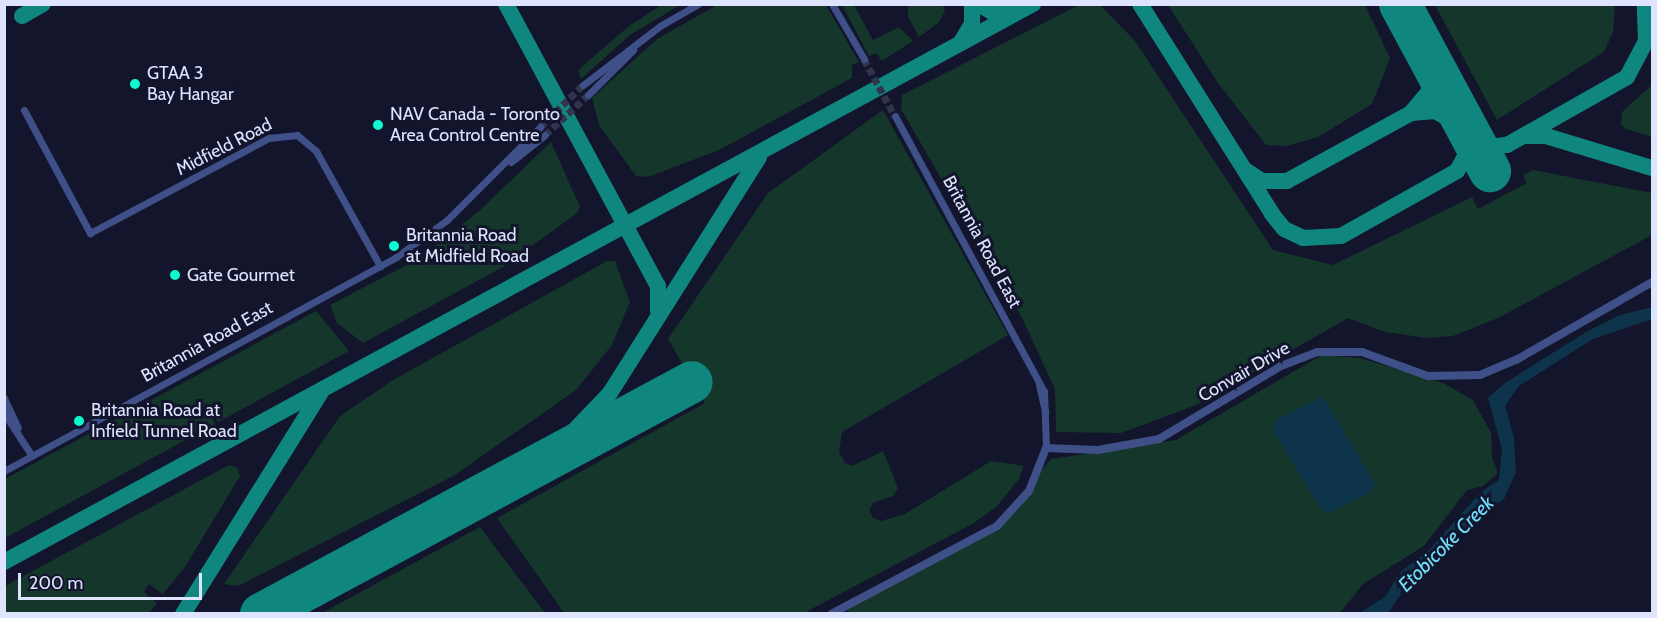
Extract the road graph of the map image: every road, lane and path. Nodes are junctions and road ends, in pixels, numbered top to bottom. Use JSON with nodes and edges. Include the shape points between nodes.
{"nodes":[{"id":1,"x":698,"y":4,"type":"edge"},
{"id":2,"x":832,"y":4,"type":"edge"},
{"id":3,"x":639,"y":43,"type":"junction"},
{"id":4,"x":864,"y":59,"type":"tunnel mouth"},
{"id":5,"x":583,"y":86,"type":"tunnel mouth"},
{"id":6,"x":588,"y":95,"type":"tunnel mouth"},
{"id":7,"x":24,"y":110,"type":"dead end"},
{"id":8,"x":895,"y":116,"type":"tunnel mouth"},
{"id":9,"x":540,"y":127,"type":"tunnel mouth"},
{"id":10,"x":545,"y":135,"type":"tunnel mouth"},
{"id":11,"x":504,"y":166,"type":"junction"},
{"id":12,"x":380,"y":266,"type":"junction"},
{"id":13,"x":1653,"y":282,"type":"edge"},
{"id":14,"x":4,"y":398,"type":"edge"},
{"id":15,"x":4,"y":413,"type":"edge"},
{"id":16,"x":18,"y":430,"type":"junction"},
{"id":17,"x":1046,"y":448,"type":"junction"},
{"id":18,"x":32,"y":456,"type":"junction"},
{"id":19,"x":4,"y":471,"type":"edge"},
{"id":20,"x":840,"y":610,"type":"edge"},
{"id":21,"x":831,"y":614,"type":"edge"}],
"edges":[{"from":1,"to":3,"type":"street"},
{"from":2,"to":4,"type":"street"},
{"from":3,"to":5,"type":"street","via":[[605,65]]},
{"from":3,"to":6,"type":"street"},
{"from":7,"to":12,"type":"street","name":"Midfield Road","via":[[90,232],[269,138],[289,133],[305,138]]},
{"from":8,"to":17,"type":"street","name":"Britannia Road East","via":[[1039,385],[1046,412]]},
{"from":9,"to":11,"type":"street","name":"Britannia Road East"},
{"from":10,"to":11,"type":"street","name":"Britannia Road East"},
{"from":11,"to":12,"type":"street","name":"Britannia Road East","via":[[426,237]]},
{"from":12,"to":18,"type":"street","name":"Britannia Road East"},
{"from":13,"to":17,"type":"street","name":"Convair Drive","via":[[1516,360],[1480,375],[1428,376],[1362,352],[1317,352],[1281,366],[1159,439],[1098,450]]},
{"from":14,"to":16,"type":"street"},
{"from":15,"to":16,"type":"street"},
{"from":16,"to":18,"type":"street"},
{"from":17,"to":20,"type":"street","name":"Britannia Road East","via":[[1029,491],[997,526]]},
{"from":18,"to":19,"type":"street","name":"Britannia Road East"},
{"from":20,"to":21,"type":"street","name":"Britannia Road East"}]}
